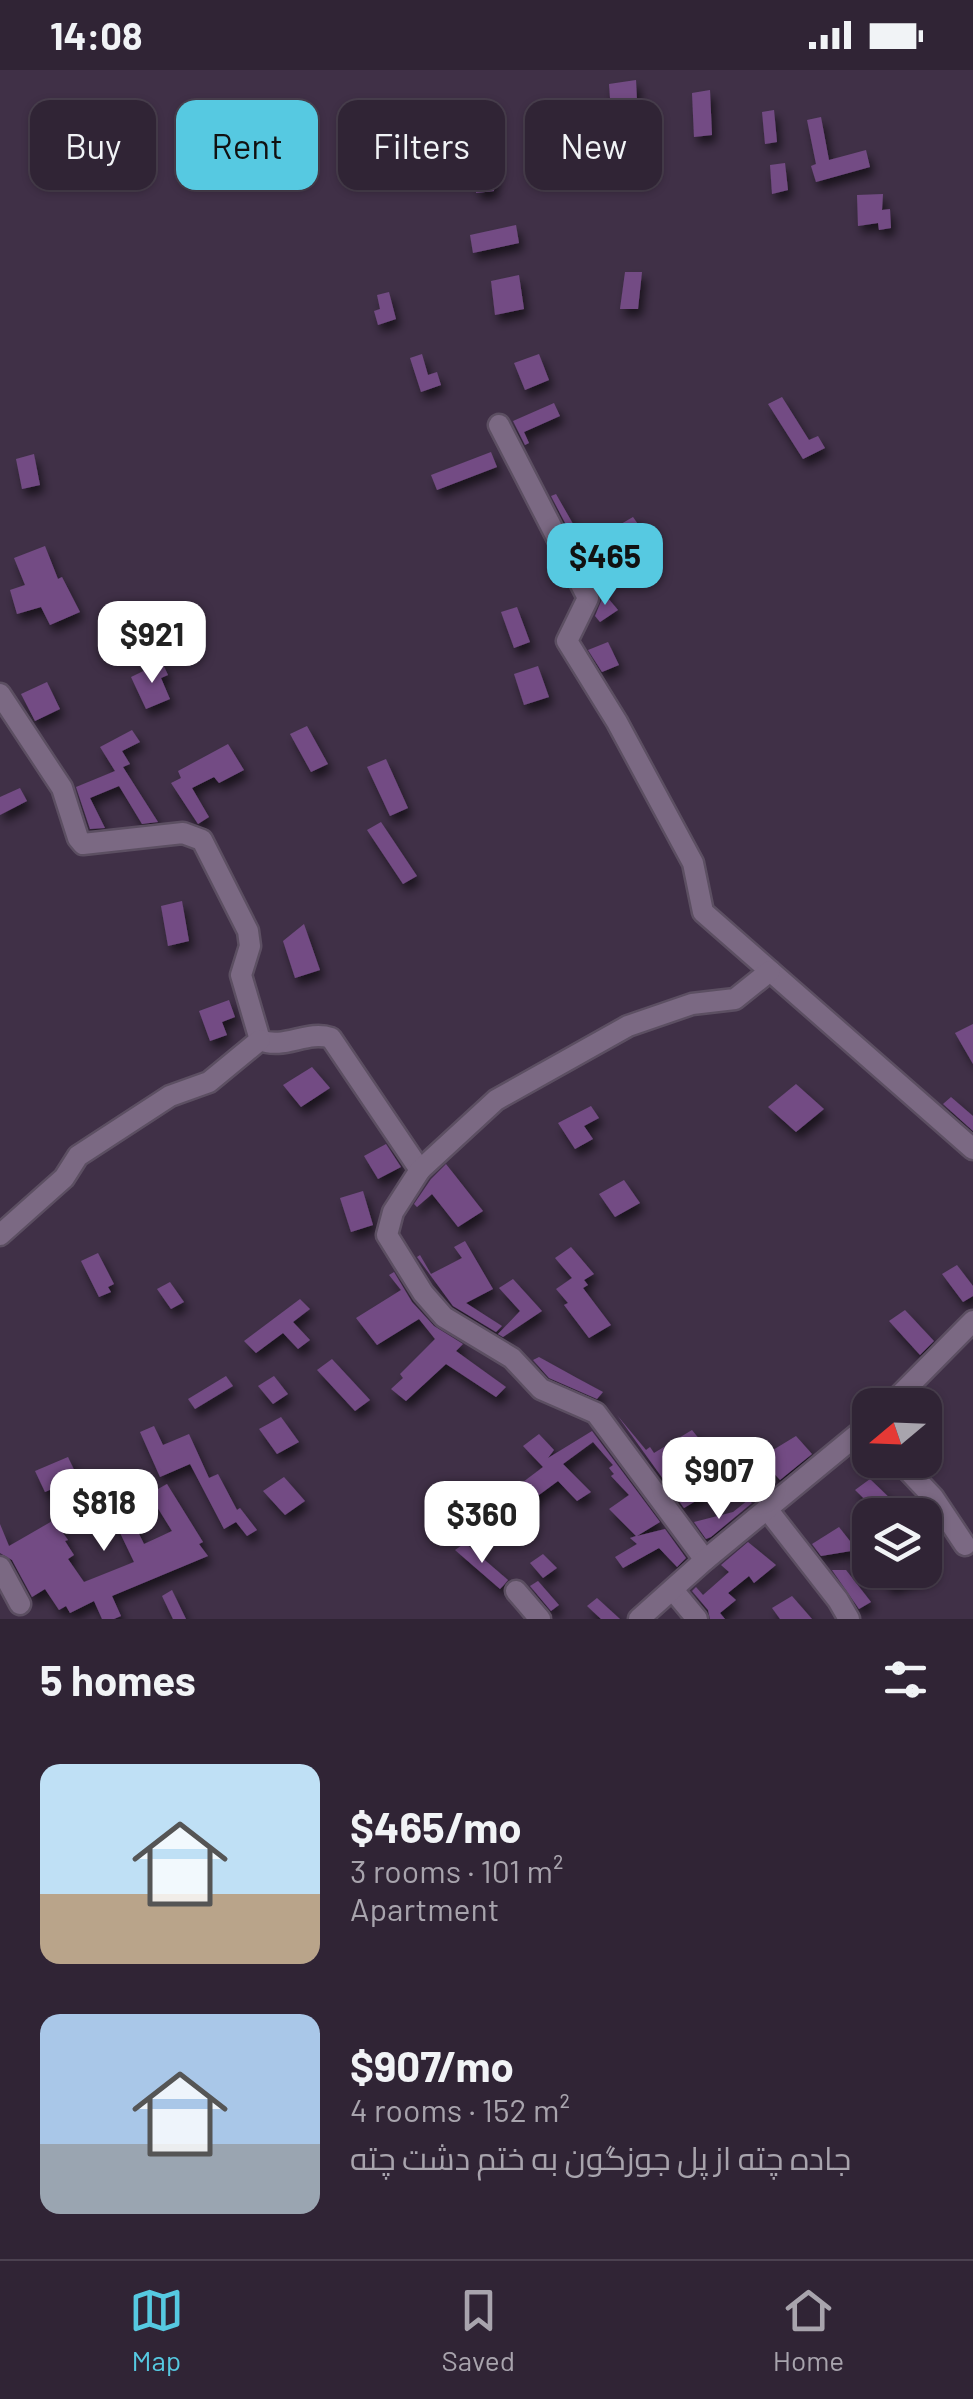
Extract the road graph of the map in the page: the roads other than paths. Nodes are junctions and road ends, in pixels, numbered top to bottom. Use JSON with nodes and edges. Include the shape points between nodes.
{"nodes":[{"id":1,"x":499,"y":425,"type":"dead end"},
{"id":2,"x":0,"y":694,"type":"edge"},
{"id":3,"x":770,"y":971,"type":"junction"},
{"id":4,"x":260,"y":1040,"type":"junction"},
{"id":5,"x":973,"y":1149,"type":"edge"},
{"id":6,"x":420,"y":1170,"type":"junction"},
{"id":7,"x":0,"y":1235,"type":"edge"},
{"id":8,"x":973,"y":1321,"type":"edge"},
{"id":9,"x":907,"y":1388,"type":"edge"},
{"id":10,"x":852,"y":1441,"type":"edge"},
{"id":11,"x":915,"y":1478,"type":"edge"},
{"id":12,"x":768,"y":1508,"type":"junction"},
{"id":13,"x":965,"y":1544,"type":"dead end"},
{"id":14,"x":704,"y":1560,"type":"junction"},
{"id":15,"x":0,"y":1567,"type":"edge"},
{"id":16,"x":673,"y":1590,"type":"junction"},
{"id":17,"x":516,"y":1591,"type":"dead end"},
{"id":18,"x":20,"y":1604,"type":"dead end"},
{"id":19,"x":540,"y":1619,"type":"edge"},
{"id":20,"x":639,"y":1619,"type":"edge"},
{"id":21,"x":697,"y":1619,"type":"edge"},
{"id":22,"x":849,"y":1619,"type":"edge"}],
"edges":[{"from":1,"to":3,"type":"street","via":[[588,598],[567,641],[693,863],[704,912]]},
{"from":2,"to":4,"type":"street","via":[[62,788],[83,844],[183,833],[202,840],[248,932],[241,974]]},
{"from":3,"to":5,"type":"street"},
{"from":3,"to":6,"type":"street","via":[[735,998],[692,1004],[628,1026],[568,1057],[496,1100]]},
{"from":4,"to":6,"type":"street","via":[[272,1045],[331,1038]]},
{"from":4,"to":7,"type":"street","via":[[208,1082],[170,1096],[78,1156],[64,1178]]},
{"from":6,"to":14,"type":"street","via":[[393,1212],[387,1235],[422,1293],[444,1318],[512,1358],[541,1389],[596,1412]]},
{"from":8,"to":9,"type":"street"},
{"from":10,"to":12,"type":"street"},
{"from":11,"to":13,"type":"street"},
{"from":12,"to":14,"type":"street"},
{"from":12,"to":22,"type":"street"},
{"from":14,"to":16,"type":"street"},
{"from":15,"to":18,"type":"street"},
{"from":16,"to":20,"type":"street"},
{"from":16,"to":21,"type":"street"},
{"from":17,"to":19,"type":"street"}]}
